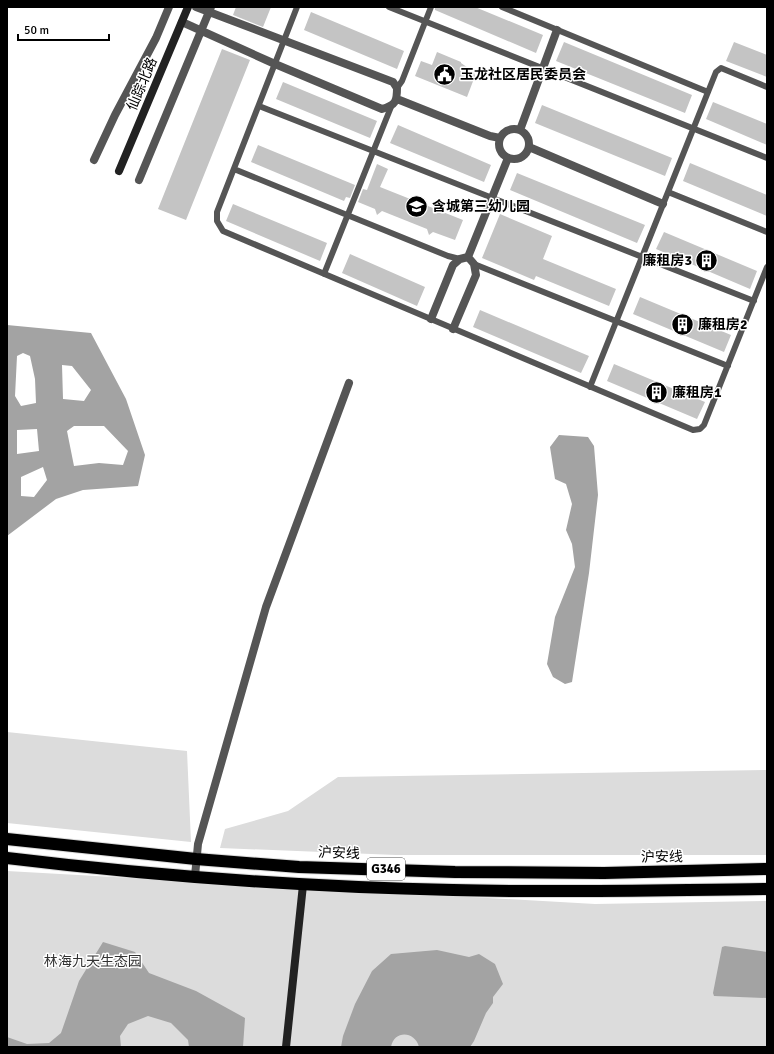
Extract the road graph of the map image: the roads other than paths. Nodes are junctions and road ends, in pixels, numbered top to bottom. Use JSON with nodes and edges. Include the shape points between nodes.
{"nodes":[{"id":1,"x":169,"y":7,"type":"edge"},
{"id":2,"x":188,"y":7,"type":"edge"},
{"id":3,"x":196,"y":7,"type":"edge"},
{"id":4,"x":211,"y":7,"type":"edge"},
{"id":5,"x":297,"y":7,"type":"edge"},
{"id":6,"x":389,"y":7,"type":"edge"},
{"id":7,"x":431,"y":7,"type":"edge"},
{"id":8,"x":502,"y":7,"type":"edge"},
{"id":9,"x":425,"y":21,"type":"junction"},
{"id":10,"x":182,"y":22,"type":"junction"},
{"id":11,"x":557,"y":30,"type":"junction"},
{"id":12,"x":284,"y":40,"type":"junction"},
{"id":13,"x":276,"y":64,"type":"junction"},
{"id":14,"x":543,"y":68,"type":"junction"},
{"id":15,"x":767,"y":87,"type":"edge"},
{"id":16,"x":397,"y":88,"type":"junction"},
{"id":17,"x":708,"y":92,"type":"junction"},
{"id":18,"x":397,"y":99,"type":"junction"},
{"id":19,"x":259,"y":106,"type":"junction"},
{"id":20,"x":391,"y":107,"type":"junction"},
{"id":21,"x":694,"y":128,"type":"junction"},
{"id":22,"x":520,"y":130,"type":"junction"},
{"id":23,"x":500,"y":138,"type":"junction"},
{"id":24,"x":529,"y":147,"type":"junction"},
{"id":25,"x":373,"y":151,"type":"junction"},
{"id":26,"x":508,"y":158,"type":"junction"},
{"id":27,"x":767,"y":158,"type":"edge"},
{"id":28,"x":94,"y":160,"type":"dead end"},
{"id":29,"x":234,"y":169,"type":"junction"},
{"id":30,"x":119,"y":171,"type":"dead end"},
{"id":31,"x":139,"y":180,"type":"dead end"},
{"id":32,"x":668,"y":192,"type":"junction"},
{"id":33,"x":492,"y":198,"type":"junction"},
{"id":34,"x":663,"y":204,"type":"junction"},
{"id":35,"x":348,"y":215,"type":"junction"},
{"id":36,"x":767,"y":232,"type":"edge"},
{"id":37,"x":468,"y":257,"type":"junction"},
{"id":38,"x":642,"y":257,"type":"junction"},
{"id":39,"x":460,"y":259,"type":"junction"},
{"id":40,"x":474,"y":264,"type":"junction"},
{"id":41,"x":767,"y":267,"type":"edge"},
{"id":42,"x":324,"y":274,"type":"junction"},
{"id":43,"x":754,"y":301,"type":"junction"},
{"id":44,"x":430,"y":319,"type":"junction"},
{"id":45,"x":616,"y":322,"type":"junction"},
{"id":46,"x":453,"y":329,"type":"junction"},
{"id":47,"x":728,"y":366,"type":"junction"},
{"id":48,"x":349,"y":384,"type":"dead end"},
{"id":49,"x":590,"y":387,"type":"junction"},
{"id":50,"x":7,"y":839,"type":"edge"},
{"id":51,"x":7,"y":858,"type":"edge"},
{"id":52,"x":196,"y":859,"type":"junction"},
{"id":53,"x":767,"y":869,"type":"edge"},
{"id":54,"x":195,"y":876,"type":"junction"},
{"id":55,"x":303,"y":885,"type":"junction"},
{"id":56,"x":767,"y":889,"type":"edge"},
{"id":57,"x":286,"y":1047,"type":"edge"}],
"edges":[{"from":1,"to":28,"type":"street"},
{"from":2,"to":10,"type":"main road","name":"仙踪北路"},
{"from":3,"to":12,"type":"street"},
{"from":4,"to":31,"type":"street"},
{"from":5,"to":12,"type":"lane"},
{"from":6,"to":9,"type":"lane"},
{"from":7,"to":9,"type":"lane"},
{"from":8,"to":11,"type":"lane"},
{"from":9,"to":14,"type":"lane"},
{"from":9,"to":16,"type":"lane"},
{"from":10,"to":13,"type":"street"},
{"from":10,"to":30,"type":"main road","name":"仙踪北路"},
{"from":11,"to":14,"type":"street"},
{"from":11,"to":17,"type":"lane"},
{"from":12,"to":13,"type":"lane"},
{"from":12,"to":16,"type":"street","via":[[393,82]]},
{"from":13,"to":19,"type":"lane"},
{"from":13,"to":20,"type":"street","via":[[382,109]]},
{"from":14,"to":21,"type":"lane"},
{"from":14,"to":22,"type":"street"},
{"from":15,"to":17,"type":"lane","via":[[721,68],[716,72]]},
{"from":16,"to":18,"type":"street"},
{"from":17,"to":21,"type":"lane"},
{"from":18,"to":20,"type":"street"},
{"from":18,"to":23,"type":"street"},
{"from":19,"to":25,"type":"lane"},
{"from":19,"to":29,"type":"lane"},
{"from":20,"to":25,"type":"lane"},
{"from":21,"to":27,"type":"lane"},
{"from":21,"to":32,"type":"lane"},
{"from":22,"to":23,"type":"street","via":[[511,129]]},
{"from":22,"to":24,"type":"street","via":[[528,137]]},
{"from":23,"to":26,"type":"street","via":[[500,147]]},
{"from":24,"to":26,"type":"street","via":[[519,158]]},
{"from":24,"to":34,"type":"street"},
{"from":25,"to":33,"type":"lane"},
{"from":25,"to":35,"type":"lane"},
{"from":26,"to":33,"type":"street"},
{"from":29,"to":35,"type":"lane"},
{"from":29,"to":42,"type":"lane","via":[[217,212],[217,222],[223,231]]},
{"from":32,"to":34,"type":"lane"},
{"from":32,"to":36,"type":"lane"},
{"from":33,"to":37,"type":"street"},
{"from":33,"to":38,"type":"lane"},
{"from":34,"to":38,"type":"lane"},
{"from":35,"to":39,"type":"lane"},
{"from":35,"to":42,"type":"lane"},
{"from":37,"to":39,"type":"street"},
{"from":37,"to":40,"type":"street"},
{"from":38,"to":43,"type":"lane"},
{"from":38,"to":45,"type":"lane"},
{"from":39,"to":44,"type":"street","via":[[454,265]]},
{"from":40,"to":45,"type":"lane"},
{"from":40,"to":46,"type":"street","via":[[476,275]]},
{"from":41,"to":43,"type":"lane"},
{"from":42,"to":44,"type":"lane"},
{"from":43,"to":47,"type":"lane"},
{"from":44,"to":46,"type":"lane"},
{"from":45,"to":47,"type":"lane"},
{"from":45,"to":49,"type":"lane"},
{"from":46,"to":49,"type":"lane"},
{"from":47,"to":49,"type":"lane","via":[[704,425],[700,429],[693,430]]},
{"from":48,"to":52,"type":"street","via":[[266,607],[198,844]]},
{"from":50,"to":52,"type":"highway","name":"沪安线","number":"G346"},
{"from":51,"to":54,"type":"highway","number":"G346","via":[[97,869]]},
{"from":52,"to":53,"type":"highway","name":"沪安线","number":"G346","via":[[299,867],[455,872],[604,873]]},
{"from":52,"to":54,"type":"street"},
{"from":54,"to":55,"type":"highway","number":"G346"},
{"from":55,"to":56,"type":"highway","number":"G346","via":[[461,890]]},
{"from":55,"to":57,"type":"main road"}]}
